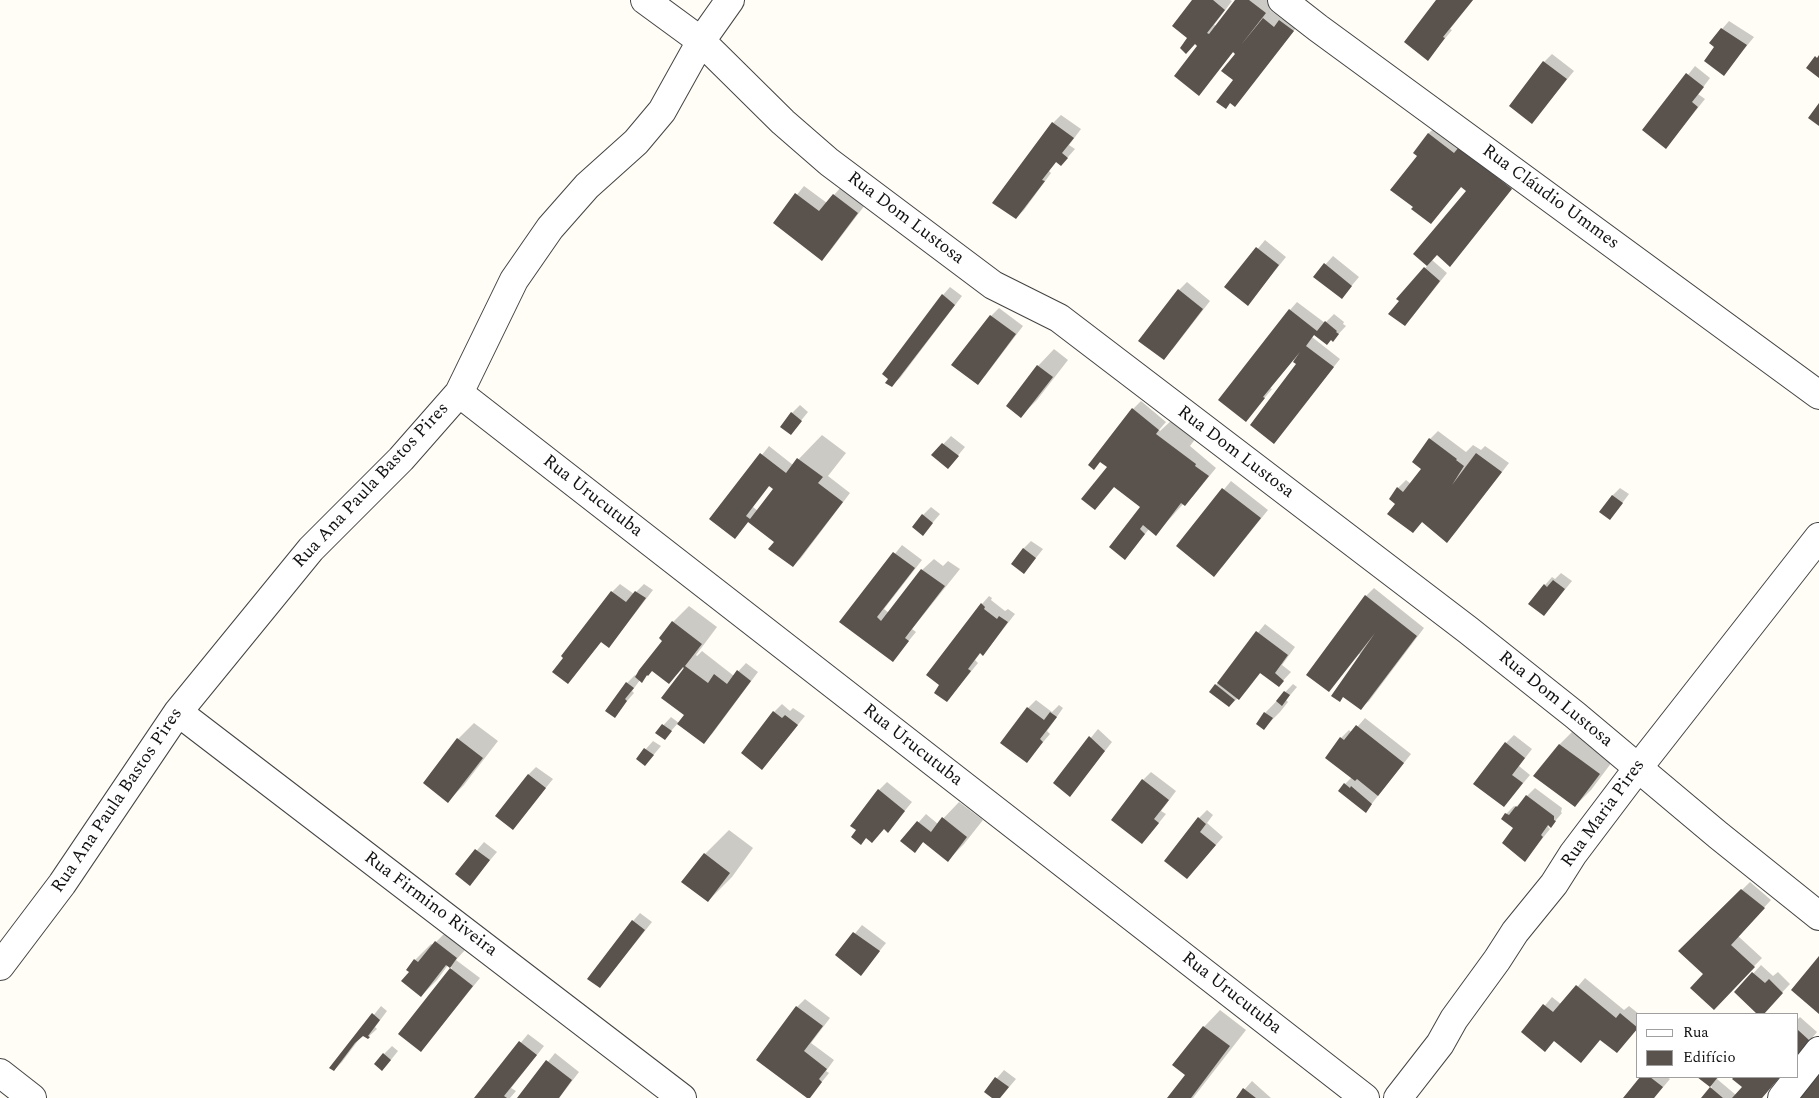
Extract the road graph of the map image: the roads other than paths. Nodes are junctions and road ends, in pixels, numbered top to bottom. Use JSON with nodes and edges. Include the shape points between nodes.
{"nodes":[{"id":1,"x":645,"y":0,"type":"edge"},
{"id":2,"x":730,"y":0,"type":"edge"},
{"id":3,"x":1282,"y":0,"type":"edge"},
{"id":4,"x":700,"y":41,"type":"junction"},
{"id":5,"x":458,"y":393,"type":"junction"},
{"id":6,"x":1819,"y":395,"type":"edge"},
{"id":7,"x":1819,"y":537,"type":"edge"},
{"id":8,"x":178,"y":712,"type":"junction"},
{"id":9,"x":1638,"y":768,"type":"junction"},
{"id":10,"x":1819,"y":916,"type":"edge"},
{"id":11,"x":0,"y":966,"type":"edge"},
{"id":12,"x":1819,"y":1052,"type":"edge"},
{"id":13,"x":0,"y":1072,"type":"edge"},
{"id":14,"x":1799,"y":1077,"type":"edge"},
{"id":15,"x":1798,"y":1078,"type":"edge"},
{"id":16,"x":32,"y":1098,"type":"edge"},
{"id":17,"x":682,"y":1098,"type":"edge"},
{"id":18,"x":1365,"y":1098,"type":"edge"},
{"id":19,"x":1398,"y":1098,"type":"edge"},
{"id":20,"x":1782,"y":1098,"type":"edge"}],
"edges":[{"from":1,"to":4,"type":"street","name":"Rua Dom Lustosa"},
{"from":2,"to":4,"type":"street","name":"Rua Ana Paula Bastos Pires"},
{"from":3,"to":6,"type":"street","name":"Rua Cláudio Ummes"},
{"from":4,"to":5,"type":"street","name":"Rua Ana Paula Bastos Pires","via":[[662,111],[636,142],[587,186],[550,228],[514,280]]},
{"from":4,"to":9,"type":"street","name":"Rua Dom Lustosa","via":[[829,162],[993,285],[1059,318],[1468,630]]},
{"from":5,"to":8,"type":"street","name":"Rua Ana Paula Bastos Pires","via":[[401,458],[311,548]]},
{"from":5,"to":18,"type":"street","name":"Rua Urucutuba"},
{"from":7,"to":9,"type":"street","name":"Rua Maria Pires"},
{"from":8,"to":11,"type":"street","name":"Rua Ana Paula Bastos Pires","via":[[62,884]]},
{"from":8,"to":17,"type":"street","name":"Rua Firmino Riveira"},
{"from":9,"to":10,"type":"street","name":"Rua Dom Lustosa"},
{"from":9,"to":19,"type":"street","name":"Rua Maria Pires","via":[[1515,932],[1440,1044]]},
{"from":12,"to":14,"type":"street"},
{"from":13,"to":16,"type":"street"},
{"from":15,"to":20,"type":"street"}]}
